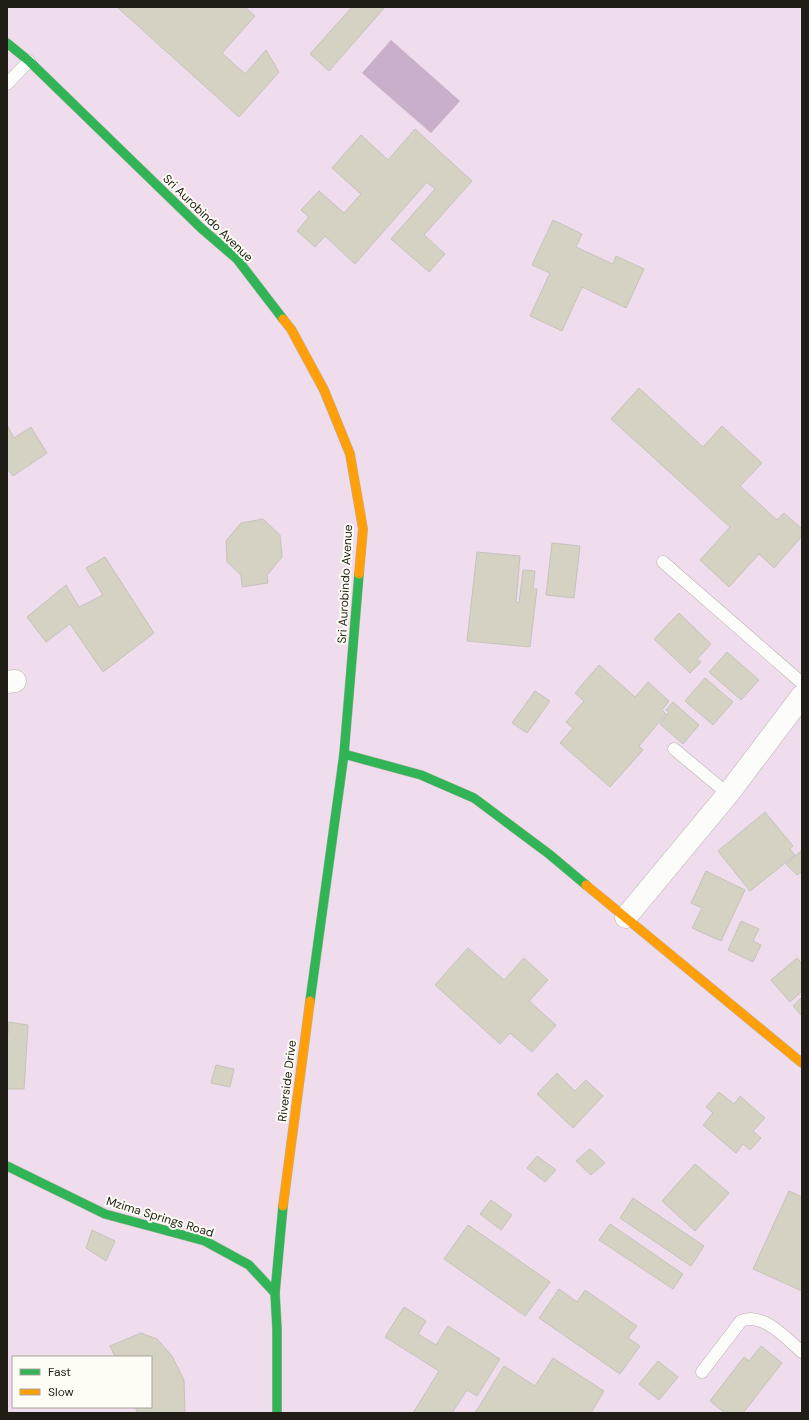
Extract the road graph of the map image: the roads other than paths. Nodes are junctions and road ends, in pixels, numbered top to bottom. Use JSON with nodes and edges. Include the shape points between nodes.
{"nodes":[{"id":1,"x":7,"y":43,"type":"edge"},
{"id":2,"x":29,"y":61,"type":"junction"},
{"id":3,"x":7,"y":84,"type":"edge"},
{"id":4,"x":663,"y":562,"type":"dead end"},
{"id":5,"x":802,"y":683,"type":"edge"},
{"id":6,"x":802,"y":696,"type":"edge"},
{"id":7,"x":674,"y":749,"type":"dead end"},
{"id":8,"x":344,"y":754,"type":"junction"},
{"id":9,"x":728,"y":794,"type":"junction"},
{"id":10,"x":626,"y":917,"type":"junction"},
{"id":11,"x":802,"y":1063,"type":"edge"},
{"id":12,"x":7,"y":1166,"type":"edge"},
{"id":13,"x":275,"y":1293,"type":"junction"},
{"id":14,"x":802,"y":1352,"type":"edge"},
{"id":15,"x":702,"y":1372,"type":"dead end"},
{"id":16,"x":277,"y":1413,"type":"edge"}],
"edges":[{"from":1,"to":2,"type":"street","name":"Sri Aurobindo Avenue"},
{"from":2,"to":3,"type":"lane"},
{"from":2,"to":8,"type":"street","name":"Sri Aurobindo Avenue","via":[[236,259],[291,329],[324,390],[350,454],[363,529]]},
{"from":4,"to":5,"type":"lane"},
{"from":6,"to":9,"type":"street"},
{"from":7,"to":9,"type":"lane"},
{"from":8,"to":10,"type":"street","via":[[421,775],[474,798],[549,854]]},
{"from":8,"to":13,"type":"street","name":"Riverside Drive","via":[[284,1185]]},
{"from":9,"to":10,"type":"street"},
{"from":10,"to":11,"type":"street"},
{"from":12,"to":13,"type":"street","name":"Mzima Springs Road","via":[[105,1214],[205,1241],[248,1265]]},
{"from":13,"to":16,"type":"street","name":"Riverside Drive"},
{"from":14,"to":15,"type":"lane","via":[[766,1322],[747,1318]]}]}
